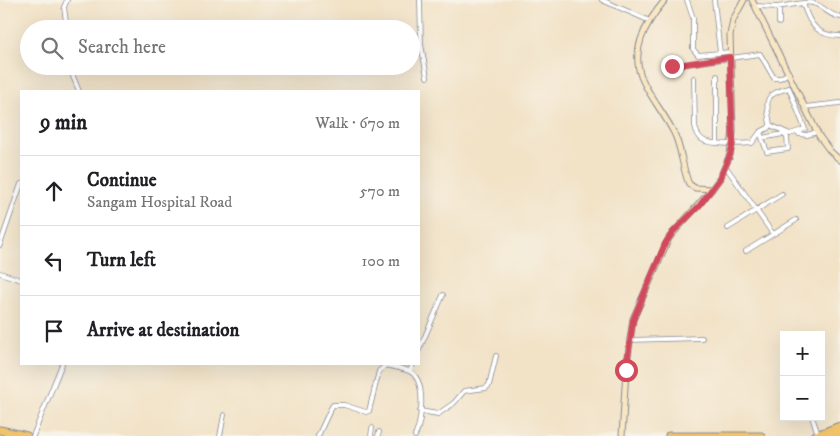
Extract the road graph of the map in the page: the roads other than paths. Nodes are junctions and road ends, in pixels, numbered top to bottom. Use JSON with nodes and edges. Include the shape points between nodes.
{"nodes":[{"id":1,"x":67,"y":0,"type":"edge"},
{"id":2,"x":420,"y":0,"type":"edge"},
{"id":3,"x":602,"y":0,"type":"edge"},
{"id":4,"x":665,"y":0,"type":"edge"},
{"id":5,"x":687,"y":0,"type":"edge"},
{"id":6,"x":714,"y":0,"type":"edge"},
{"id":7,"x":744,"y":0,"type":"edge"},
{"id":8,"x":753,"y":3,"type":"edge"},
{"id":9,"x":803,"y":3,"type":"junction"},
{"id":10,"x":779,"y":7,"type":"junction"},
{"id":11,"x":840,"y":16,"type":"edge"},
{"id":12,"x":66,"y":20,"type":"edge"},
{"id":13,"x":650,"y":21,"type":"junction"},
{"id":14,"x":779,"y":23,"type":"dead end"},
{"id":15,"x":840,"y":36,"type":"edge"},
{"id":16,"x":720,"y":53,"type":"junction"},
{"id":17,"x":730,"y":54,"type":"junction"},
{"id":18,"x":672,"y":66,"type":"dead end"},
{"id":19,"x":789,"y":73,"type":"junction"},
{"id":20,"x":72,"y":75,"type":"edge"},
{"id":21,"x":717,"y":76,"type":"dead end"},
{"id":22,"x":427,"y":77,"type":"dead end"},
{"id":23,"x":694,"y":78,"type":"dead end"},
{"id":24,"x":79,"y":90,"type":"edge"},
{"id":25,"x":840,"y":103,"type":"edge"},
{"id":26,"x":805,"y":107,"type":"junction"},
{"id":27,"x":770,"y":125,"type":"junction"},
{"id":28,"x":760,"y":132,"type":"junction"},
{"id":29,"x":817,"y":132,"type":"junction"},
{"id":30,"x":799,"y":134,"type":"dead end"},
{"id":31,"x":762,"y":138,"type":"junction"},
{"id":32,"x":717,"y":143,"type":"junction"},
{"id":33,"x":733,"y":143,"type":"junction"},
{"id":34,"x":839,"y":158,"type":"edge"},
{"id":35,"x":726,"y":167,"type":"junction"},
{"id":36,"x":20,"y":187,"type":"edge"},
{"id":37,"x":712,"y":189,"type":"junction"},
{"id":38,"x":782,"y":194,"type":"dead end"},
{"id":39,"x":756,"y":210,"type":"junction"},
{"id":40,"x":796,"y":220,"type":"dead end"},
{"id":41,"x":728,"y":228,"type":"dead end"},
{"id":42,"x":773,"y":234,"type":"junction"},
{"id":43,"x":0,"y":245,"type":"edge"},
{"id":44,"x":746,"y":251,"type":"dead end"},
{"id":45,"x":0,"y":273,"type":"edge"},
{"id":46,"x":20,"y":280,"type":"edge"},
{"id":47,"x":443,"y":294,"type":"dead end"},
{"id":48,"x":702,"y":338,"type":"dead end"},
{"id":49,"x":629,"y":340,"type":"junction"},
{"id":50,"x":420,"y":348,"type":"edge"},
{"id":51,"x":496,"y":356,"type":"dead end"},
{"id":52,"x":62,"y":365,"type":"edge"},
{"id":53,"x":413,"y":365,"type":"edge"},
{"id":54,"x":410,"y":371,"type":"junction"},
{"id":55,"x":420,"y":411,"type":"junction"},
{"id":56,"x":224,"y":415,"type":"dead end"},
{"id":57,"x":813,"y":421,"type":"edge"},
{"id":58,"x":840,"y":426,"type":"edge"},
{"id":59,"x":372,"y":428,"type":"dead end"},
{"id":60,"x":0,"y":430,"type":"edge"},
{"id":61,"x":840,"y":433,"type":"edge"},
{"id":62,"x":27,"y":436,"type":"edge"},
{"id":63,"x":33,"y":436,"type":"edge"},
{"id":64,"x":220,"y":436,"type":"edge"},
{"id":65,"x":318,"y":436,"type":"edge"},
{"id":66,"x":371,"y":436,"type":"edge"},
{"id":67,"x":415,"y":436,"type":"edge"},
{"id":68,"x":622,"y":436,"type":"edge"},
{"id":69,"x":669,"y":436,"type":"edge"},
{"id":70,"x":761,"y":436,"type":"edge"},
{"id":71,"x":817,"y":436,"type":"edge"},
{"id":72,"x":830,"y":436,"type":"edge"}],
"edges":[{"from":1,"to":12,"type":"street","via":[[64,7]]},
{"from":2,"to":22,"type":"street","via":[[421,44]]},
{"from":3,"to":13,"type":"street"},
{"from":4,"to":13,"type":"main road"},
{"from":5,"to":16,"type":"street","via":[[693,18],[695,53],[698,56]]},
{"from":6,"to":16,"type":"street"},
{"from":7,"to":17,"type":"main road","via":[[731,26]]},
{"from":8,"to":10,"type":"street"},
{"from":8,"to":19,"type":"main road"},
{"from":9,"to":10,"type":"street"},
{"from":9,"to":11,"type":"street","via":[[814,3],[834,16]]},
{"from":9,"to":15,"type":"street","via":[[808,19],[824,35]]},
{"from":10,"to":14,"type":"street"},
{"from":13,"to":37,"type":"main road","via":[[637,52],[643,82],[676,138],[689,184],[695,188]]},
{"from":16,"to":17,"type":"street"},
{"from":17,"to":18,"type":"street"},
{"from":17,"to":19,"type":"street","via":[[760,54],[774,78]]},
{"from":17,"to":33,"type":"main road"},
{"from":19,"to":26,"type":"main road"},
{"from":20,"to":24,"type":"street"},
{"from":21,"to":32,"type":"street"},
{"from":23,"to":32,"type":"street","via":[[697,132],[703,140]]},
{"from":25,"to":26,"type":"street"},
{"from":26,"to":29,"type":"main road"},
{"from":27,"to":27,"type":"street","via":[[766,108],[771,95],[788,88],[805,129],[790,134]]},
{"from":27,"to":28,"type":"street"},
{"from":28,"to":31,"type":"street"},
{"from":28,"to":33,"type":"street","via":[[752,143]]},
{"from":29,"to":30,"type":"street"},
{"from":29,"to":34,"type":"main road"},
{"from":31,"to":31,"type":"street","via":[[767,152],[788,150],[787,137],[783,134]]},
{"from":32,"to":33,"type":"street"},
{"from":33,"to":35,"type":"main road"},
{"from":35,"to":37,"type":"main road"},
{"from":35,"to":39,"type":"street"},
{"from":36,"to":43,"type":"street"},
{"from":37,"to":49,"type":"main road","via":[[665,244],[633,320]]},
{"from":38,"to":39,"type":"street"},
{"from":39,"to":41,"type":"street"},
{"from":39,"to":42,"type":"street"},
{"from":40,"to":42,"type":"street"},
{"from":42,"to":44,"type":"street"},
{"from":45,"to":46,"type":"street"},
{"from":47,"to":50,"type":"street"},
{"from":48,"to":49,"type":"street"},
{"from":49,"to":68,"type":"main road"},
{"from":51,"to":55,"type":"street","via":[[486,388],[464,390],[454,403],[438,414]]},
{"from":52,"to":63,"type":"street"},
{"from":53,"to":54,"type":"street"},
{"from":54,"to":55,"type":"street","via":[[418,379],[421,389]]},
{"from":54,"to":65,"type":"street","via":[[383,367],[379,371],[369,411],[333,405]]},
{"from":55,"to":67,"type":"street"},
{"from":56,"to":64,"type":"street"},
{"from":57,"to":71,"type":"street"},
{"from":58,"to":71,"type":"highway"},
{"from":59,"to":66,"type":"street"},
{"from":60,"to":62,"type":"highway"},
{"from":61,"to":72,"type":"highway"},
{"from":69,"to":70,"type":"highway"}]}
